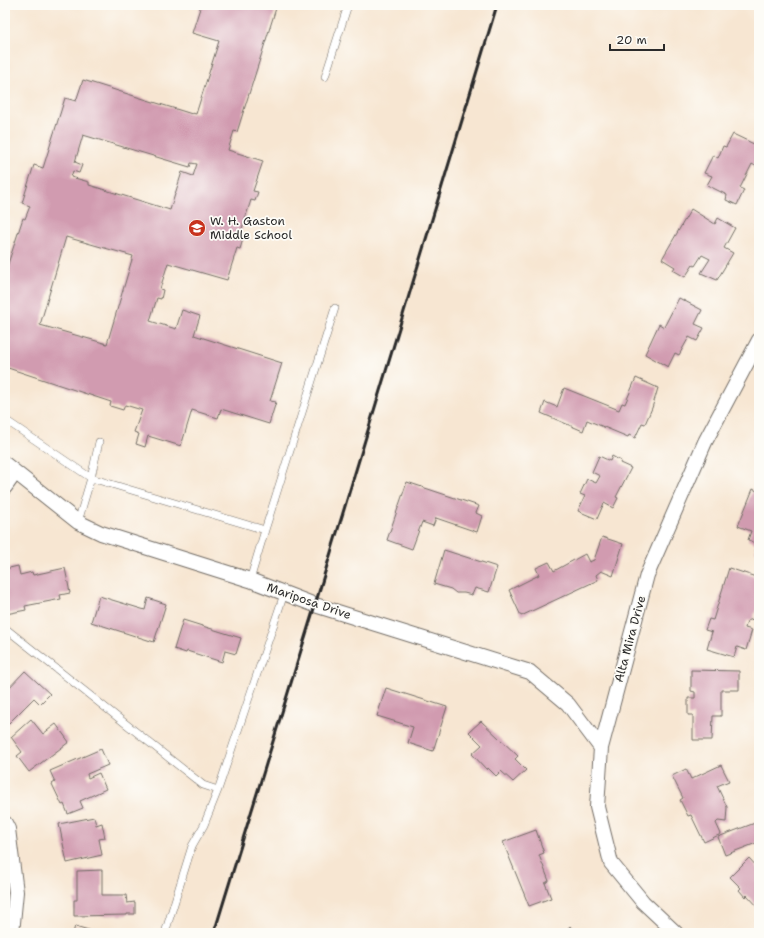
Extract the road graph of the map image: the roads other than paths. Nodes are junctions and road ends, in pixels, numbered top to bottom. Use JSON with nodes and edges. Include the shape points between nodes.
{"nodes":[{"id":1,"x":348,"y":5,"type":"edge"},
{"id":2,"x":325,"y":77,"type":"dead end"},
{"id":3,"x":335,"y":308,"type":"dead end"},
{"id":4,"x":759,"y":340,"type":"edge"},
{"id":5,"x":5,"y":422,"type":"edge"},
{"id":6,"x":99,"y":442,"type":"dead end"},
{"id":7,"x":10,"y":468,"type":"edge"},
{"id":8,"x":91,"y":478,"type":"junction"},
{"id":9,"x":5,"y":487,"type":"edge"},
{"id":10,"x":78,"y":522,"type":"junction"},
{"id":11,"x":265,"y":530,"type":"junction"},
{"id":12,"x":250,"y":580,"type":"junction"},
{"id":13,"x":284,"y":594,"type":"junction"},
{"id":14,"x":5,"y":628,"type":"edge"},
{"id":15,"x":601,"y":748,"type":"junction"},
{"id":16,"x":218,"y":790,"type":"junction"},
{"id":17,"x":5,"y":823,"type":"edge"},
{"id":18,"x":12,"y":933,"type":"edge"},
{"id":19,"x":165,"y":933,"type":"edge"},
{"id":20,"x":676,"y":933,"type":"edge"}],
"edges":[{"from":1,"to":2,"type":"lane"},
{"from":3,"to":11,"type":"lane"},
{"from":4,"to":15,"type":"street","name":"Alta Mira Drive","via":[[705,442],[648,575]]},
{"from":5,"to":8,"type":"lane"},
{"from":6,"to":8,"type":"lane"},
{"from":7,"to":9,"type":"street"},
{"from":7,"to":10,"type":"street","name":"Mariposa Drive"},
{"from":8,"to":10,"type":"lane"},
{"from":8,"to":11,"type":"lane"},
{"from":10,"to":12,"type":"street","name":"Mariposa Drive","via":[[101,533]]},
{"from":11,"to":12,"type":"lane"},
{"from":12,"to":13,"type":"street","name":"Mariposa Drive"},
{"from":13,"to":15,"type":"street","name":"Mariposa Drive","via":[[530,672],[568,704]]},
{"from":13,"to":16,"type":"lane"},
{"from":14,"to":16,"type":"lane","via":[[203,785]]},
{"from":15,"to":20,"type":"street","name":"Alta Mira Drive","via":[[597,807],[611,863],[643,902]]},
{"from":16,"to":19,"type":"lane","via":[[204,825],[192,846]]},
{"from":17,"to":18,"type":"street","via":[[8,829],[16,892]]}]}
